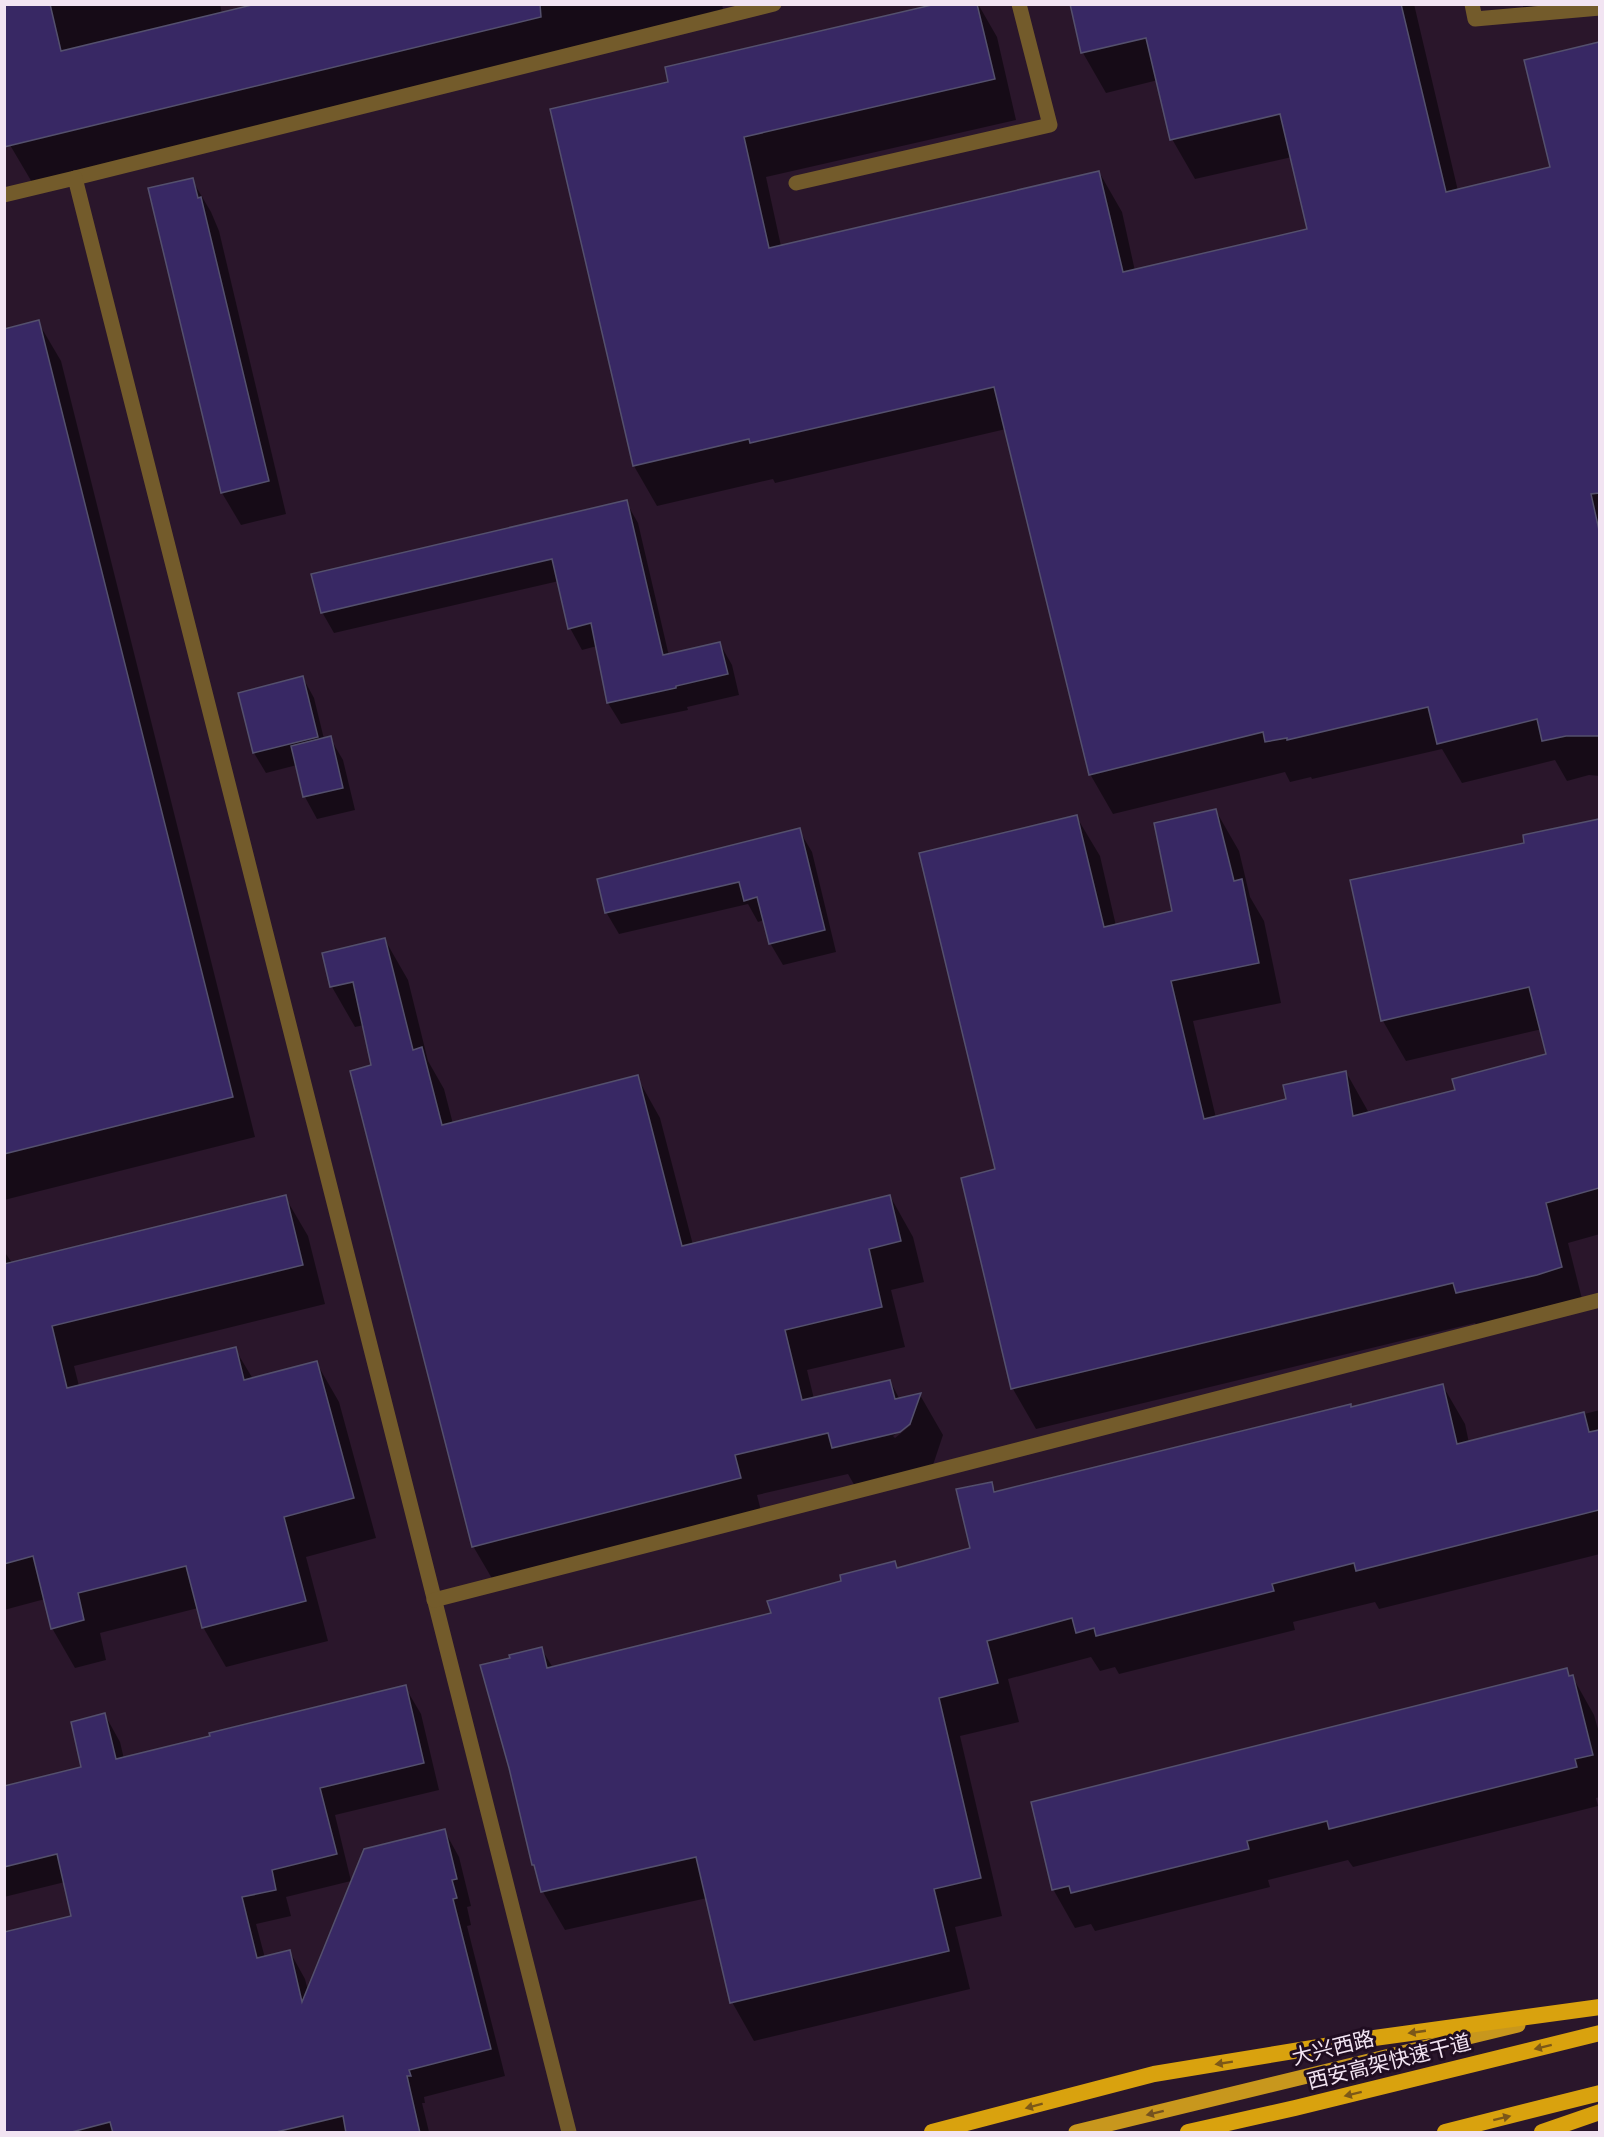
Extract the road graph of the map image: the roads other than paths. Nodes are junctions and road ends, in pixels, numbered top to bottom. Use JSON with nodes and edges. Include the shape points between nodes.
{"nodes":[{"id":1,"x":774,"y":4,"type":"edge"},
{"id":2,"x":1020,"y":4,"type":"edge"},
{"id":3,"x":1472,"y":4,"type":"edge"},
{"id":4,"x":745,"y":8,"type":"edge"},
{"id":5,"x":1599,"y":8,"type":"edge"},
{"id":6,"x":75,"y":178,"type":"junction"},
{"id":7,"x":795,"y":183,"type":"dead end"},
{"id":8,"x":4,"y":195,"type":"edge"},
{"id":9,"x":1599,"y":1300,"type":"edge"},
{"id":10,"x":434,"y":1600,"type":"junction"},
{"id":11,"x":1599,"y":2006,"type":"edge"},
{"id":12,"x":1599,"y":2033,"type":"edge"},
{"id":13,"x":1599,"y":2093,"type":"edge"},
{"id":14,"x":1599,"y":2114,"type":"edge"},
{"id":15,"x":569,"y":2133,"type":"edge"},
{"id":16,"x":932,"y":2133,"type":"edge"},
{"id":17,"x":1076,"y":2133,"type":"edge"},
{"id":18,"x":1188,"y":2133,"type":"edge"},
{"id":19,"x":1445,"y":2133,"type":"edge"},
{"id":20,"x":1530,"y":2133,"type":"edge"},
{"id":21,"x":1542,"y":2133,"type":"edge"}],
"edges":[{"from":1,"to":4,"type":"street"},
{"from":2,"to":7,"type":"street","via":[[1050,124]]},
{"from":3,"to":5,"type":"street","via":[[1475,19]]},
{"from":4,"to":6,"type":"street"},
{"from":6,"to":8,"type":"street"},
{"from":6,"to":10,"type":"street"},
{"from":9,"to":10,"type":"street"},
{"from":10,"to":15,"type":"street"},
{"from":11,"to":16,"type":"highway","one_way":true,"via":[[1154,2074]]},
{"from":11,"to":17,"type":"main road","name":"大兴西路","one_way":true},
{"from":12,"to":18,"type":"highway","name":"西安高架快速干道","one_way":true},
{"from":19,"to":13,"type":"highway","one_way":true},
{"from":14,"to":20,"type":"main road"},
{"from":14,"to":21,"type":"highway"}]}
